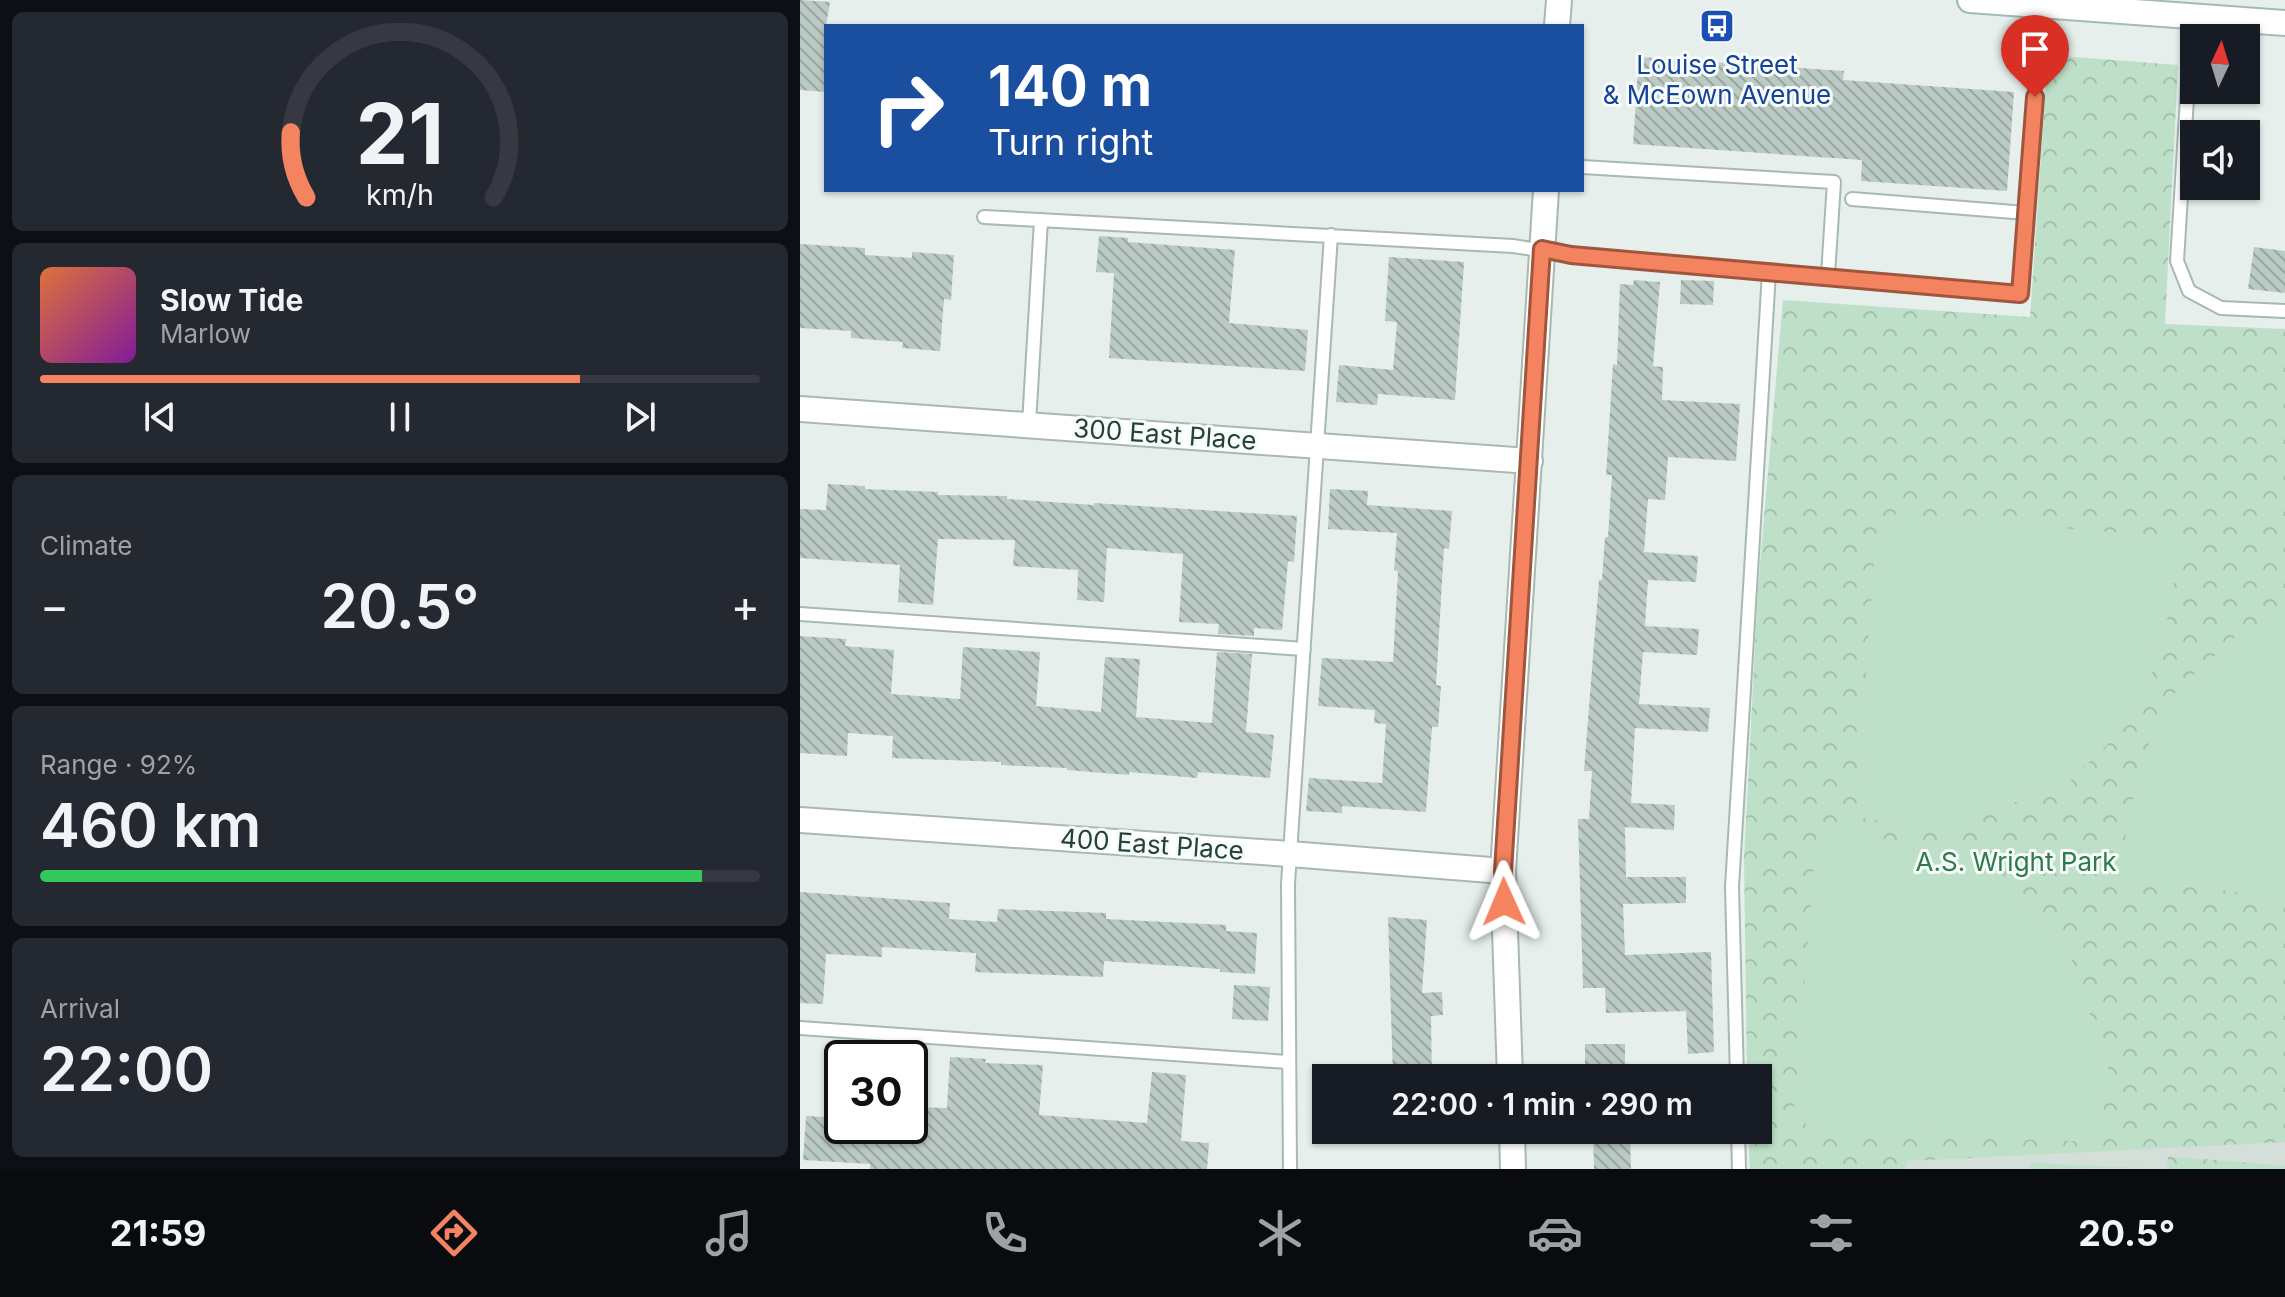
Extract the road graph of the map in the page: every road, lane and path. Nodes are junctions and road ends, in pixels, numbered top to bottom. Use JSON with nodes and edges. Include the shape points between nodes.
{"nodes":[{"id":1,"x":1559,"y":0,"type":"edge"},
{"id":2,"x":1970,"y":0,"type":"edge"},
{"id":3,"x":1979,"y":0,"type":"edge"},
{"id":4,"x":2111,"y":5,"type":"edge"},
{"id":5,"x":2041,"y":6,"type":"junction"},
{"id":6,"x":2192,"y":17,"type":"junction"},
{"id":7,"x":2285,"y":23,"type":"edge"},
{"id":8,"x":1557,"y":24,"type":"edge"},
{"id":9,"x":1584,"y":167,"type":"edge"},
{"id":10,"x":1546,"y":192,"type":"edge"},
{"id":11,"x":1852,"y":199,"type":"dead end"},
{"id":12,"x":2026,"y":213,"type":"junction"},
{"id":13,"x":984,"y":217,"type":"dead end"},
{"id":14,"x":1041,"y":220,"type":"junction"},
{"id":15,"x":1331,"y":235,"type":"junction"},
{"id":16,"x":1542,"y":249,"type":"junction"},
{"id":17,"x":1769,"y":272,"type":"junction"},
{"id":18,"x":1828,"y":275,"type":"junction"},
{"id":19,"x":2285,"y":311,"type":"edge"},
{"id":20,"x":800,"y":409,"type":"edge"},
{"id":21,"x":1029,"y":424,"type":"junction"},
{"id":22,"x":1316,"y":444,"type":"junction"},
{"id":23,"x":1530,"y":461,"type":"junction"},
{"id":24,"x":800,"y":614,"type":"edge"},
{"id":25,"x":1304,"y":649,"type":"junction"},
{"id":26,"x":800,"y":820,"type":"edge"},
{"id":27,"x":1290,"y":854,"type":"junction"},
{"id":28,"x":1503,"y":871,"type":"junction"},
{"id":29,"x":800,"y":1028,"type":"edge"},
{"id":30,"x":1288,"y":1062,"type":"junction"},
{"id":31,"x":1510,"y":1064,"type":"edge"},
{"id":32,"x":1737,"y":1064,"type":"edge"},
{"id":33,"x":1512,"y":1144,"type":"edge"},
{"id":34,"x":1738,"y":1144,"type":"edge"},
{"id":35,"x":1290,"y":1169,"type":"edge"},
{"id":36,"x":1513,"y":1169,"type":"edge"},
{"id":37,"x":1739,"y":1169,"type":"edge"}],
"edges":[{"from":1,"to":8,"type":"street"},
{"from":2,"to":3,"type":"street"},
{"from":3,"to":5,"type":"street"},
{"from":4,"to":5,"type":"street"},
{"from":4,"to":6,"type":"street"},
{"from":5,"to":12,"type":"lane"},
{"from":6,"to":7,"type":"street"},
{"from":6,"to":19,"type":"lane","via":[[2177,261],[2189,291],[2221,308]]},
{"from":9,"to":18,"type":"lane","via":[[1834,182]]},
{"from":10,"to":16,"type":"street"},
{"from":11,"to":12,"type":"lane"},
{"from":12,"to":18,"type":"lane","via":[[2020,294]]},
{"from":13,"to":14,"type":"lane"},
{"from":14,"to":15,"type":"lane"},
{"from":14,"to":21,"type":"lane"},
{"from":15,"to":16,"type":"lane"},
{"from":15,"to":22,"type":"lane"},
{"from":16,"to":17,"type":"lane"},
{"from":16,"to":23,"type":"street"},
{"from":17,"to":18,"type":"lane"},
{"from":17,"to":32,"type":"lane","via":[[1732,887]]},
{"from":20,"to":21,"type":"street","name":"300 East Place"},
{"from":21,"to":22,"type":"street","name":"300 East Place"},
{"from":22,"to":23,"type":"street","name":"300 East Place"},
{"from":22,"to":25,"type":"lane"},
{"from":23,"to":28,"type":"street"},
{"from":24,"to":25,"type":"lane"},
{"from":25,"to":27,"type":"lane"},
{"from":26,"to":27,"type":"street","name":"400 East Place"},
{"from":27,"to":28,"type":"street","name":"400 East Place"},
{"from":27,"to":30,"type":"lane"},
{"from":28,"to":31,"type":"street"},
{"from":29,"to":30,"type":"lane"},
{"from":30,"to":35,"type":"lane"},
{"from":33,"to":36,"type":"street"},
{"from":34,"to":37,"type":"lane"}]}
